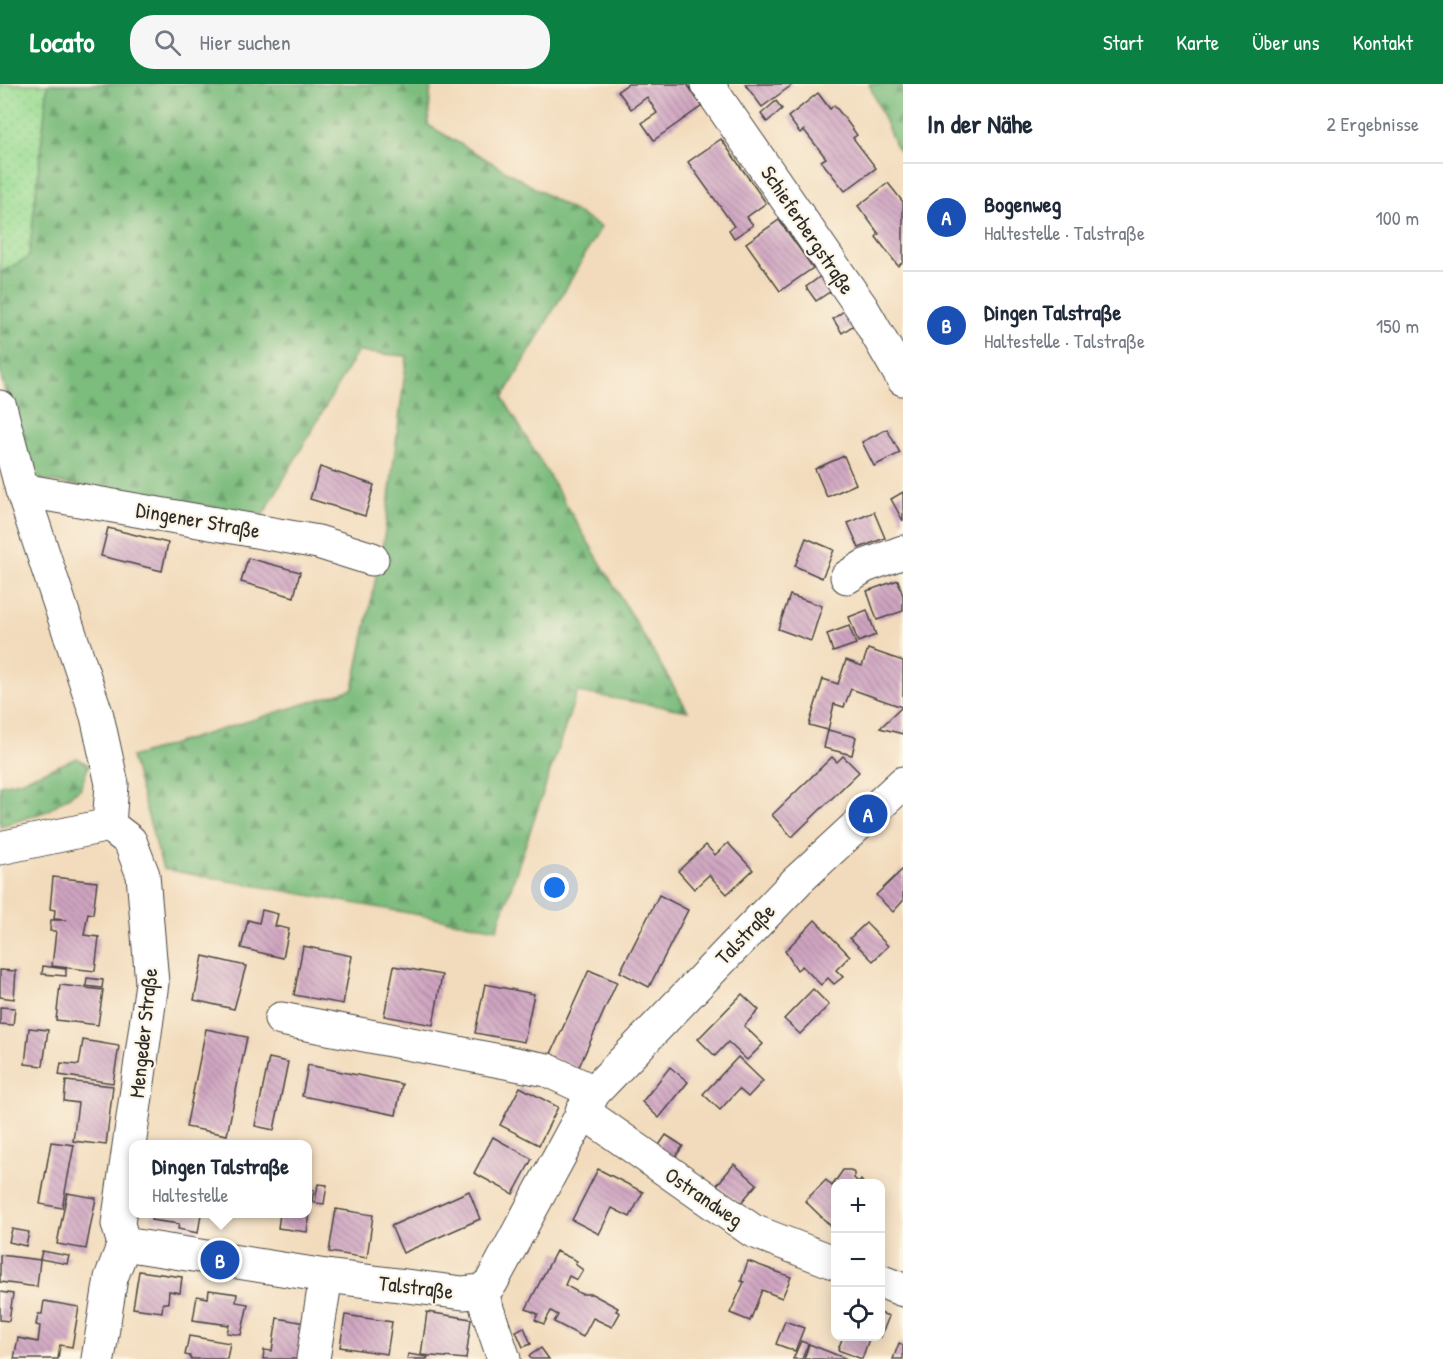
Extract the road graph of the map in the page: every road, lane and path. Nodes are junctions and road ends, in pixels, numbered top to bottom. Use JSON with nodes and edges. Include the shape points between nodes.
{"nodes":[{"id":1,"x":707,"y":84,"type":"edge"},
{"id":2,"x":900,"y":364,"type":"edge"},
{"id":3,"x":0,"y":407,"type":"edge"},
{"id":4,"x":22,"y":490,"type":"junction"},
{"id":5,"x":903,"y":552,"type":"edge"},
{"id":6,"x":372,"y":559,"type":"dead end"},
{"id":7,"x":847,"y":577,"type":"dead end"},
{"id":8,"x":903,"y":783,"type":"edge"},
{"id":9,"x":109,"y":825,"type":"junction"},
{"id":10,"x":0,"y":848,"type":"edge"},
{"id":11,"x":281,"y":1019,"type":"dead end"},
{"id":12,"x":588,"y":1102,"type":"junction"},
{"id":13,"x":130,"y":1140,"type":"edge"},
{"id":14,"x":129,"y":1146,"type":"edge"},
{"id":15,"x":124,"y":1244,"type":"junction"},
{"id":16,"x":831,"y":1261,"type":"edge"},
{"id":17,"x":326,"y":1276,"type":"junction"},
{"id":18,"x":885,"y":1283,"type":"edge"},
{"id":19,"x":903,"y":1290,"type":"edge"},
{"id":20,"x":481,"y":1291,"type":"junction"},
{"id":21,"x":98,"y":1359,"type":"edge"},
{"id":22,"x":313,"y":1359,"type":"edge"},
{"id":23,"x":504,"y":1359,"type":"edge"}],
"edges":[{"from":1,"to":2,"type":"street","name":"Schieferbergstraße"},
{"from":3,"to":4,"type":"street"},
{"from":4,"to":6,"type":"street","name":"Dingener Straße","via":[[307,540]]},
{"from":4,"to":9,"type":"street","via":[[97,716],[112,784]]},
{"from":5,"to":7,"type":"street"},
{"from":8,"to":12,"type":"street","name":"Talstraße","via":[[797,881]]},
{"from":9,"to":10,"type":"street"},
{"from":9,"to":13,"type":"street","name":"Mengeder Straße","via":[[130,841],[143,875],[152,982]]},
{"from":11,"to":12,"type":"street","via":[[547,1070]]},
{"from":12,"to":16,"type":"street","name":"Ostrandweg","via":[[753,1230]]},
{"from":12,"to":20,"type":"street","name":"Talstraße","via":[[491,1283]]},
{"from":14,"to":15,"type":"street","name":"Mengeder Straße","via":[[118,1224]]},
{"from":15,"to":17,"type":"street","name":"Talstraße"},
{"from":15,"to":21,"type":"street","via":[[111,1278]]},
{"from":17,"to":20,"type":"street","name":"Talstraße","via":[[463,1293]]},
{"from":17,"to":22,"type":"street"},
{"from":18,"to":19,"type":"street"},
{"from":20,"to":23,"type":"street"}]}
